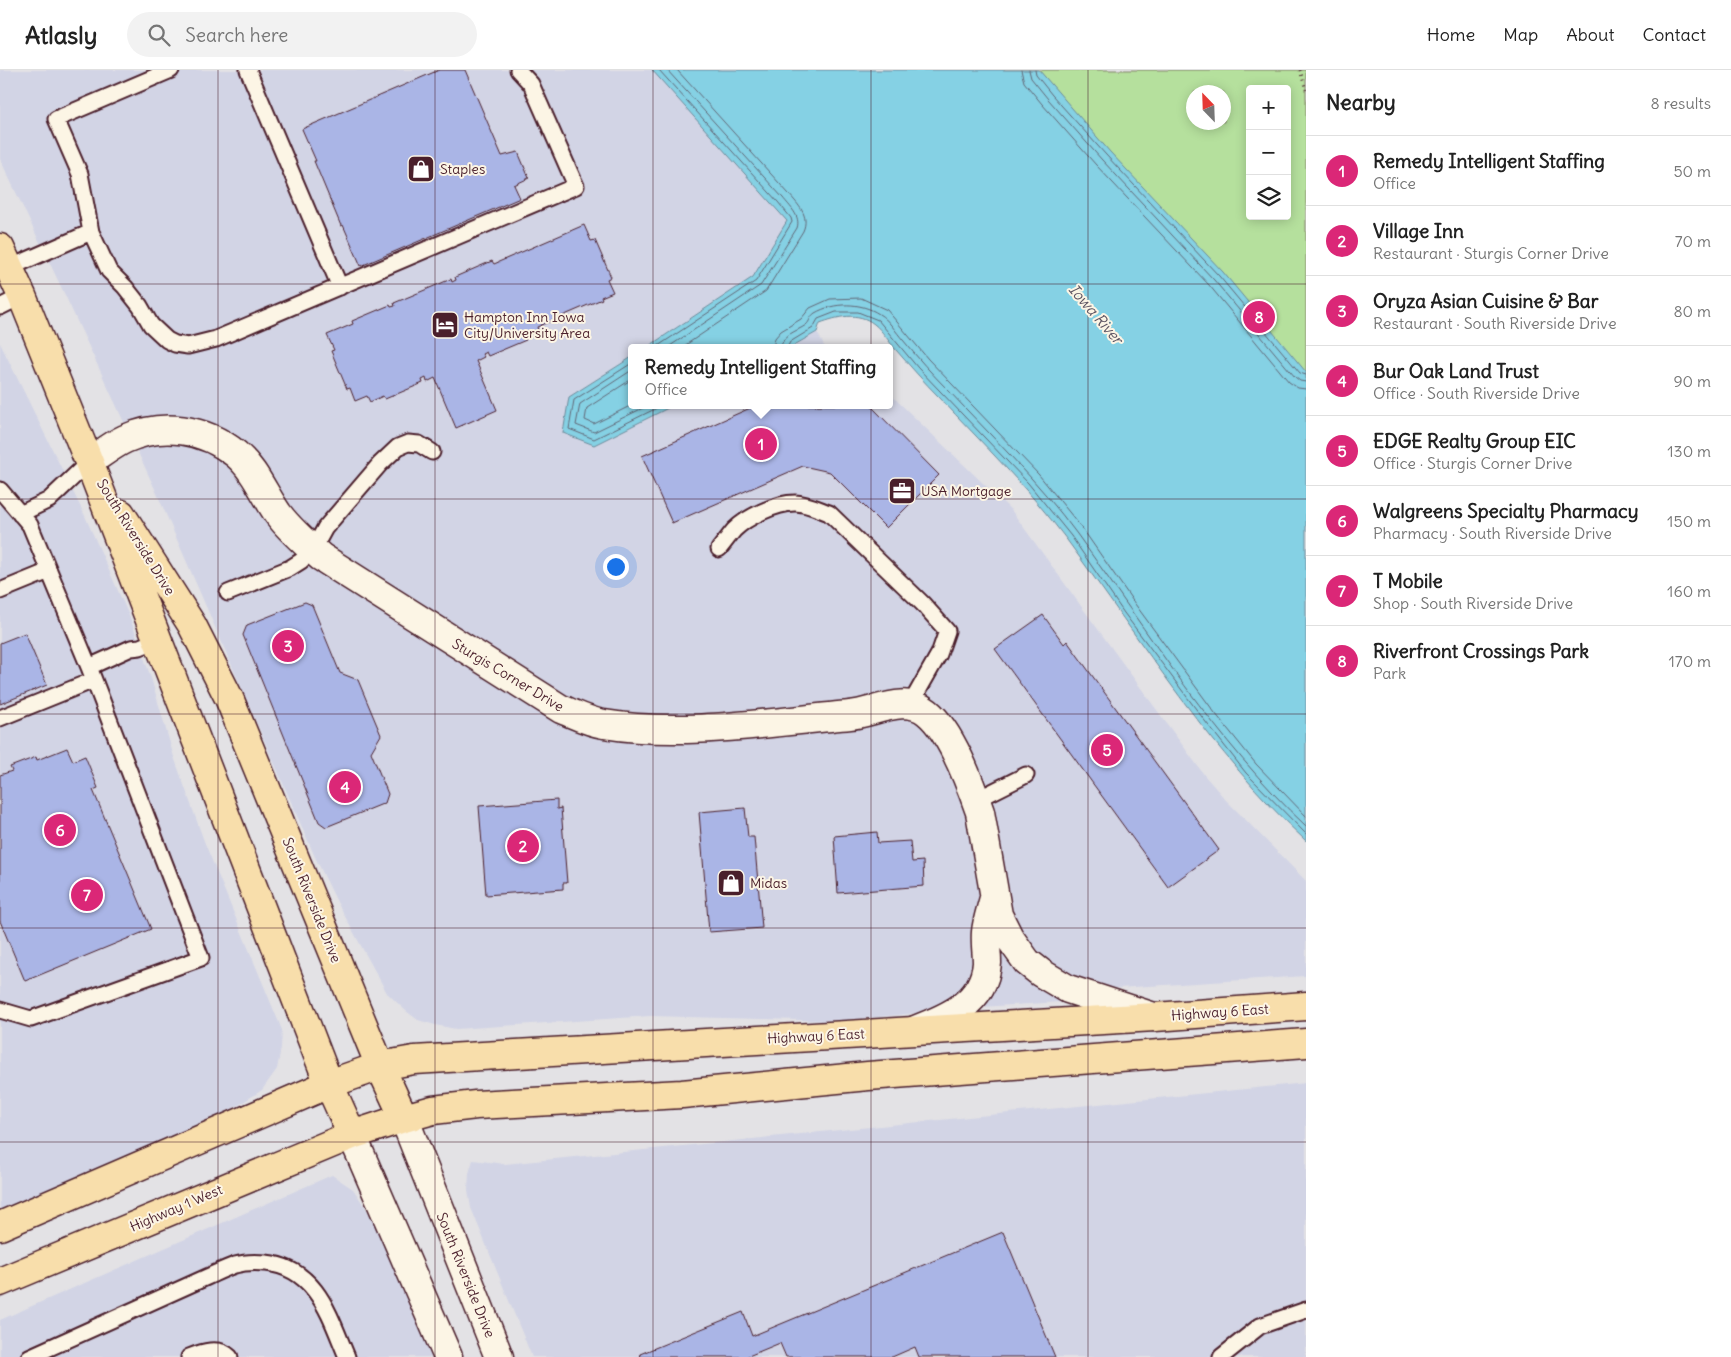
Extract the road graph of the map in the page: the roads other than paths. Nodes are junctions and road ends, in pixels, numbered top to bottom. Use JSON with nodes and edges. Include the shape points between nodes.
{"nodes":[{"id":1,"x":171,"y":70,"type":"edge"},
{"id":2,"x":248,"y":70,"type":"edge"},
{"id":3,"x":518,"y":70,"type":"edge"},
{"id":4,"x":90,"y":232,"type":"junction"},
{"id":5,"x":4,"y":258,"type":"edge"},
{"id":6,"x":340,"y":286,"type":"junction"},
{"id":7,"x":11,"y":302,"type":"edge"},
{"id":8,"x":432,"y":452,"type":"dead end"},
{"id":9,"x":89,"y":462,"type":"junction"},
{"id":10,"x":0,"y":490,"type":"edge"},
{"id":11,"x":20,"y":514,"type":"junction"},
{"id":12,"x":720,"y":549,"type":"dead end"},
{"id":13,"x":313,"y":550,"type":"junction"},
{"id":14,"x":49,"y":571,"type":"junction"},
{"id":15,"x":0,"y":591,"type":"edge"},
{"id":16,"x":228,"y":593,"type":"dead end"},
{"id":17,"x":157,"y":640,"type":"junction"},
{"id":18,"x":91,"y":673,"type":"junction"},
{"id":19,"x":910,"y":704,"type":"junction"},
{"id":20,"x":0,"y":718,"type":"edge"},
{"id":21,"x":1026,"y":775,"type":"dead end"},
{"id":22,"x":976,"y":800,"type":"junction"},
{"id":23,"x":994,"y":898,"type":"junction"},
{"id":24,"x":1306,"y":1006,"type":"edge"},
{"id":25,"x":0,"y":1010,"type":"edge"},
{"id":26,"x":1155,"y":1017,"type":"junction"},
{"id":27,"x":912,"y":1031,"type":"junction"},
{"id":28,"x":1306,"y":1043,"type":"edge"},
{"id":29,"x":380,"y":1066,"type":"junction"},
{"id":30,"x":330,"y":1084,"type":"junction"},
{"id":31,"x":404,"y":1118,"type":"junction"},
{"id":32,"x":352,"y":1135,"type":"junction"},
{"id":33,"x":0,"y":1226,"type":"edge"},
{"id":34,"x":0,"y":1282,"type":"edge"},
{"id":35,"x":1306,"y":1310,"type":"edge"},
{"id":36,"x":29,"y":1357,"type":"edge"},
{"id":37,"x":189,"y":1357,"type":"edge"},
{"id":38,"x":230,"y":1357,"type":"edge"},
{"id":39,"x":347,"y":1357,"type":"edge"},
{"id":40,"x":448,"y":1357,"type":"edge"},
{"id":41,"x":500,"y":1357,"type":"edge"},
{"id":42,"x":1221,"y":1357,"type":"edge"}],
"edges":[{"from":1,"to":4,"type":"lane","via":[[56,119],[80,174]]},
{"from":2,"to":6,"type":"lane"},
{"from":3,"to":6,"type":"lane","via":[[530,84],[576,186]]},
{"from":4,"to":5,"type":"lane"},
{"from":4,"to":6,"type":"lane","via":[[109,271],[140,306],[150,325],[175,344],[188,346],[216,339]]},
{"from":5,"to":7,"type":"main road","name":"South Riverside Drive"},
{"from":7,"to":9,"type":"main road","name":"South Riverside Drive"},
{"from":8,"to":13,"type":"lane","via":[[419,444],[408,444],[391,452],[325,528]]},
{"from":9,"to":11,"type":"lane","via":[[49,500]]},
{"from":9,"to":13,"type":"street","name":"Sturgis Corner Drive","via":[[143,432],[171,428],[195,432],[215,440],[237,455],[258,480],[278,514]]},
{"from":9,"to":17,"type":"main road","name":"South Riverside Drive"},
{"from":9,"to":29,"type":"main road","name":"South Riverside Drive","via":[[192,626],[230,698]]},
{"from":10,"to":11,"type":"lane"},
{"from":11,"to":14,"type":"lane","via":[[30,525]]},
{"from":12,"to":19,"type":"lane","via":[[734,530],[750,517],[775,507],[794,503],[829,513],[947,631],[939,654]]},
{"from":13,"to":16,"type":"lane","via":[[290,568]]},
{"from":13,"to":19,"type":"street","name":"Sturgis Corner Drive","via":[[356,581],[561,709],[602,724],[655,729],[707,728],[855,714]]},
{"from":14,"to":15,"type":"lane"},
{"from":14,"to":18,"type":"lane"},
{"from":17,"to":18,"type":"lane","via":[[131,648]]},
{"from":17,"to":30,"type":"main road","name":"South Riverside Drive"},
{"from":18,"to":20,"type":"lane"},
{"from":18,"to":25,"type":"lane","via":[[201,958],[31,1019]]},
{"from":19,"to":22,"type":"street","via":[[926,711],[940,728],[957,753]]},
{"from":21,"to":22,"type":"lane"},
{"from":22,"to":23,"type":"street"},
{"from":23,"to":26,"type":"street","via":[[1009,937],[1027,962],[1041,973],[1068,990]]},
{"from":23,"to":27,"type":"street","via":[[986,929],[987,964],[974,997],[957,1012]]},
{"from":24,"to":26,"type":"main road","name":"Highway 6 East"},
{"from":26,"to":27,"type":"main road","name":"Highway 6 East"},
{"from":27,"to":29,"type":"main road","name":"Highway 6 East","via":[[414,1060]]},
{"from":28,"to":31,"type":"main road","via":[[868,1076],[682,1094],[476,1105],[433,1110]]},
{"from":29,"to":30,"type":"main road","name":"Highway 6 East"},
{"from":29,"to":31,"type":"main road","name":"South Riverside Drive"},
{"from":30,"to":32,"type":"main road","name":"South Riverside Drive"},
{"from":30,"to":33,"type":"main road"},
{"from":31,"to":32,"type":"main road"},
{"from":31,"to":41,"type":"street","name":"South Riverside Drive"},
{"from":32,"to":34,"type":"main road","name":"Highway 1 West"},
{"from":32,"to":40,"type":"street","name":"South Riverside Drive"},
{"from":35,"to":42,"type":"lane","via":[[1260,1326]]},
{"from":36,"to":39,"type":"lane","via":[[207,1277],[236,1265],[256,1262],[278,1264],[298,1274],[314,1288],[326,1306]]},
{"from":37,"to":38,"type":"lane","via":[[205,1351],[225,1352]]}]}
